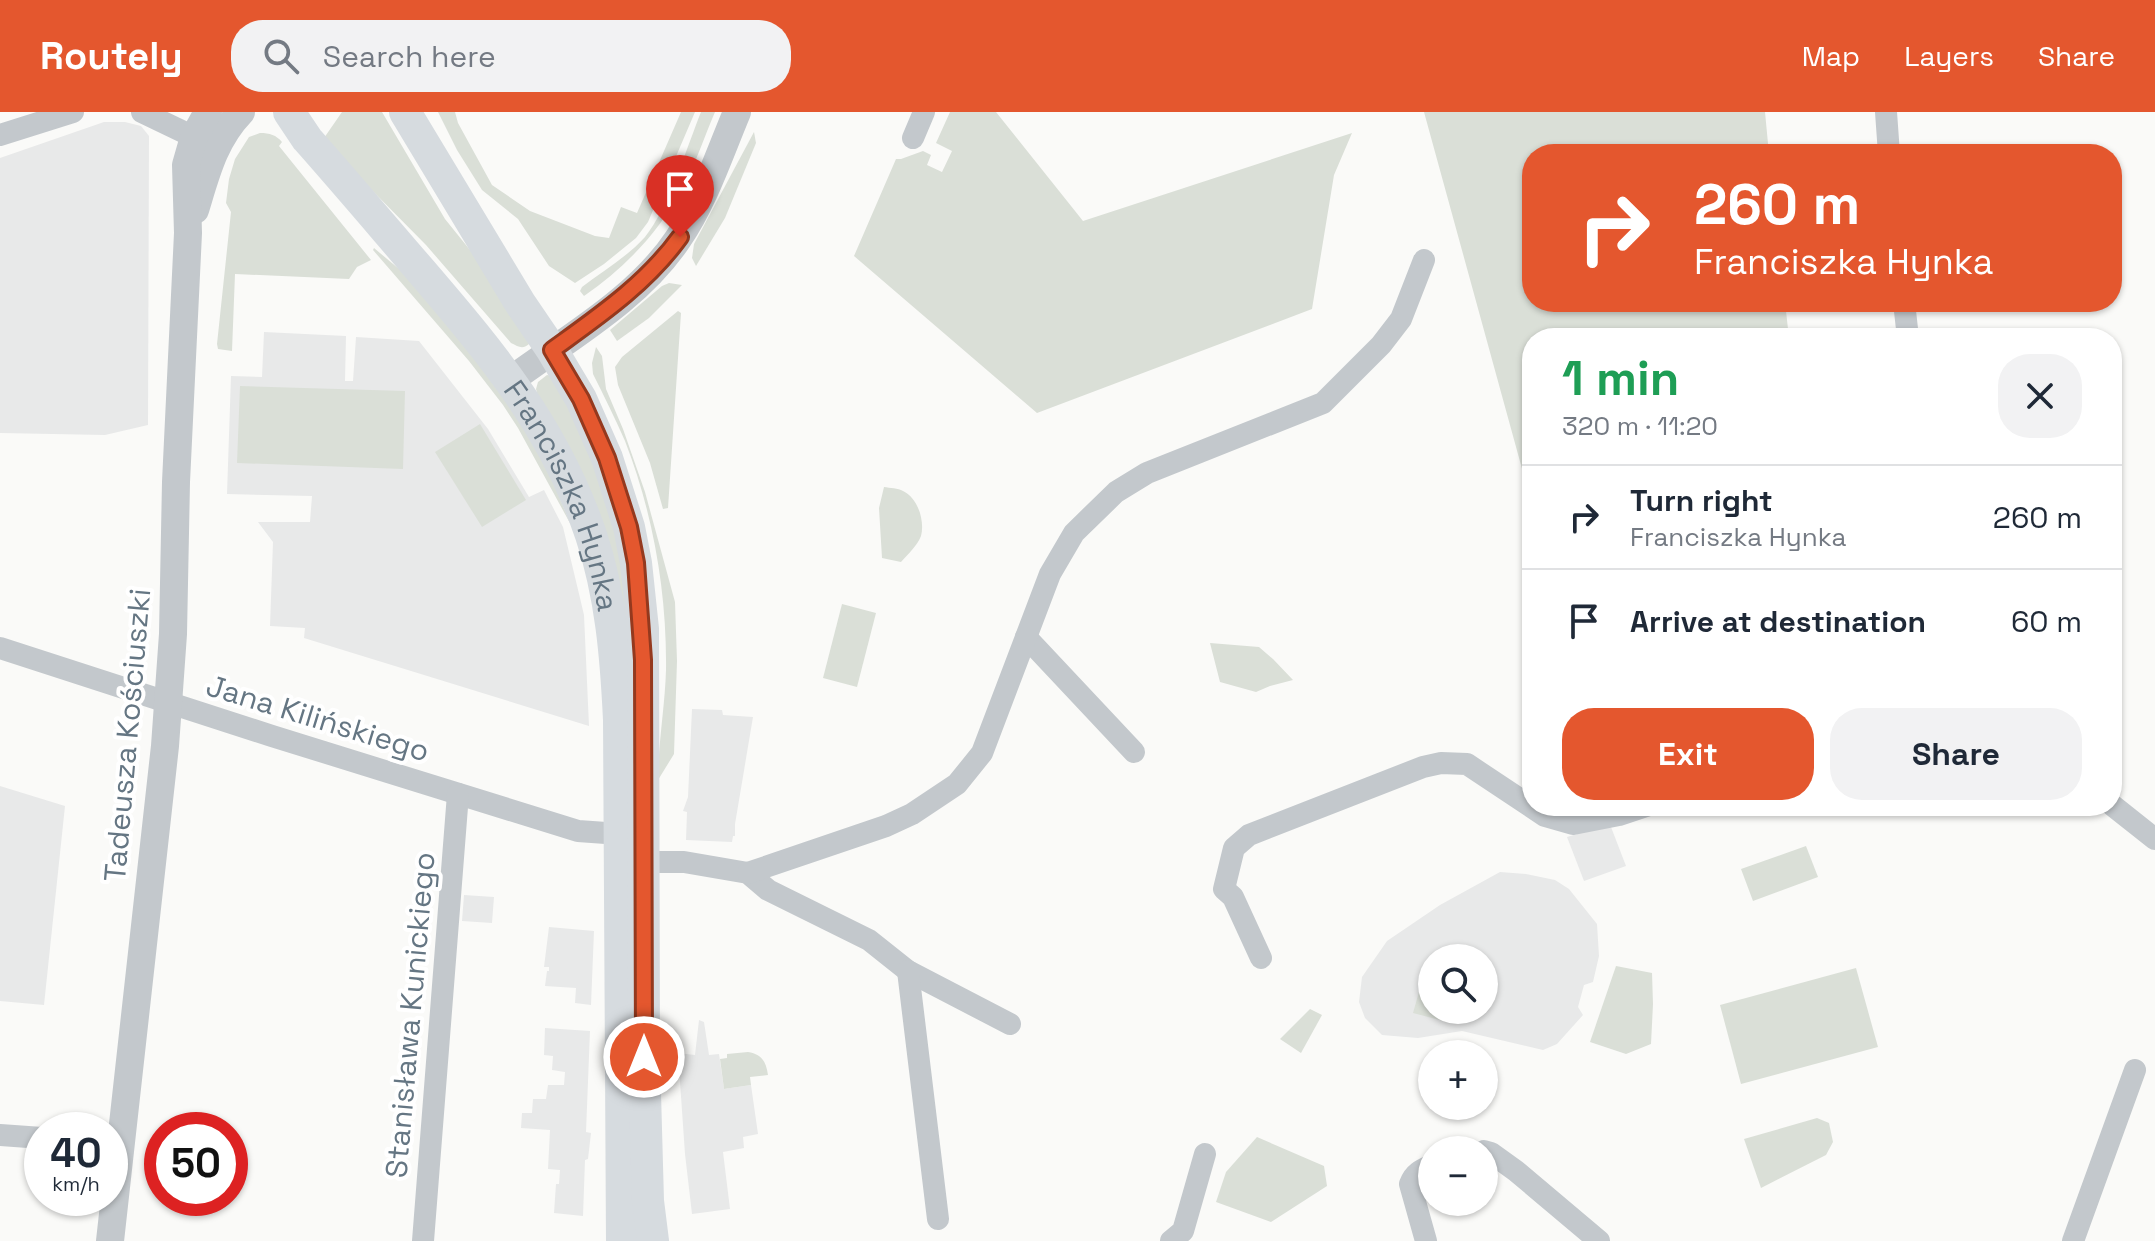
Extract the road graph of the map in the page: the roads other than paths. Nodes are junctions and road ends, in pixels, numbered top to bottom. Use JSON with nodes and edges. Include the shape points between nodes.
{"nodes":[{"id":1,"x":23,"y":112,"type":"edge"},
{"id":2,"x":73,"y":112,"type":"edge"},
{"id":3,"x":142,"y":112,"type":"edge"},
{"id":4,"x":241,"y":112,"type":"edge"},
{"id":5,"x":289,"y":112,"type":"edge"},
{"id":6,"x":405,"y":112,"type":"edge"},
{"id":7,"x":737,"y":112,"type":"edge"},
{"id":8,"x":924,"y":112,"type":"edge"},
{"id":9,"x":1886,"y":112,"type":"edge"},
{"id":10,"x":204,"y":119,"type":"edge"},
{"id":11,"x":0,"y":121,"type":"edge"},
{"id":12,"x":0,"y":135,"type":"edge"},
{"id":13,"x":913,"y":138,"type":"dead end"},
{"id":14,"x":1888,"y":144,"type":"edge"},
{"id":15,"x":188,"y":233,"type":"junction"},
{"id":16,"x":1424,"y":260,"type":"dead end"},
{"id":17,"x":552,"y":350,"type":"junction"},
{"id":18,"x":511,"y":380,"type":"junction"},
{"id":19,"x":1026,"y":637,"type":"junction"},
{"id":20,"x":0,"y":648,"type":"edge"},
{"id":21,"x":168,"y":703,"type":"junction"},
{"id":22,"x":1134,"y":752,"type":"dead end"},
{"id":23,"x":458,"y":794,"type":"junction"},
{"id":24,"x":1522,"y":801,"type":"edge"},
{"id":25,"x":2122,"y":813,"type":"edge"},
{"id":26,"x":1545,"y":816,"type":"edge"},
{"id":27,"x":1614,"y":816,"type":"edge"},
{"id":28,"x":620,"y":834,"type":"junction"},
{"id":29,"x":2155,"y":839,"type":"edge"},
{"id":30,"x":644,"y":862,"type":"junction"},
{"id":31,"x":748,"y":873,"type":"junction"},
{"id":32,"x":1261,"y":958,"type":"dead end"},
{"id":33,"x":908,"y":971,"type":"junction"},
{"id":34,"x":1010,"y":1024,"type":"dead end"},
{"id":35,"x":2135,"y":1070,"type":"dead end"},
{"id":36,"x":119,"y":1112,"type":"edge"},
{"id":37,"x":0,"y":1135,"type":"edge"},
{"id":38,"x":24,"y":1137,"type":"edge"},
{"id":39,"x":1205,"y":1154,"type":"dead end"},
{"id":40,"x":1498,"y":1161,"type":"edge"},
{"id":41,"x":1418,"y":1172,"type":"edge"},
{"id":42,"x":1418,"y":1212,"type":"edge"},
{"id":43,"x":111,"y":1216,"type":"edge"},
{"id":44,"x":1419,"y":1216,"type":"edge"},
{"id":45,"x":938,"y":1219,"type":"dead end"},
{"id":46,"x":110,"y":1241,"type":"edge"},
{"id":47,"x":423,"y":1241,"type":"edge"},
{"id":48,"x":622,"y":1241,"type":"edge"},
{"id":49,"x":653,"y":1241,"type":"edge"},
{"id":50,"x":1171,"y":1241,"type":"edge"},
{"id":51,"x":1426,"y":1241,"type":"edge"},
{"id":52,"x":1599,"y":1241,"type":"edge"},
{"id":53,"x":2073,"y":1241,"type":"edge"}],
"edges":[{"from":1,"to":11,"type":"street"},
{"from":2,"to":12,"type":"street"},
{"from":3,"to":10,"type":"street"},
{"from":4,"to":15,"type":"street","name":"Tadeusza Kościuszki","via":[[212,155]]},
{"from":5,"to":18,"type":"main road"},
{"from":6,"to":17,"type":"main road"},
{"from":7,"to":17,"type":"street","name":"Franciszka Hynka","via":[[703,193],[666,257],[622,299]]},
{"from":8,"to":13,"type":"street"},
{"from":9,"to":14,"type":"street"},
{"from":10,"to":15,"type":"street","name":"Tadeusza Kościuszki","via":[[186,165]]},
{"from":15,"to":21,"type":"street","name":"Tadeusza Kościuszki"},
{"from":16,"to":19,"type":"street","via":[[1401,319],[1323,403],[1147,473],[1093,512],[1056,562]]},
{"from":17,"to":18,"type":"street","name":"Franciszka Hynka"},
{"from":17,"to":30,"type":"main road","name":"Franciszka Hynka","via":[[607,458],[636,563],[643,660]]},
{"from":18,"to":28,"type":"main road","name":"Franciszka Hynka","via":[[573,489],[604,581],[616,652]]},
{"from":19,"to":22,"type":"street"},
{"from":19,"to":31,"type":"street","via":[[982,753],[957,784],[886,826]]},
{"from":20,"to":21,"type":"street","name":"Jana Kilińskiego"},
{"from":21,"to":23,"type":"street","name":"Jana Kilińskiego"},
{"from":21,"to":36,"type":"street","name":"Tadeusza Kościuszki"},
{"from":23,"to":28,"type":"street","name":"Jana Kilińskiego","via":[[578,831]]},
{"from":23,"to":47,"type":"street","name":"Stanisława Kunickiego"},
{"from":24,"to":32,"type":"street","via":[[1467,764],[1441,763],[1249,835],[1234,848],[1224,889],[1233,897]]},
{"from":25,"to":29,"type":"street"},
{"from":26,"to":27,"type":"street","via":[[1573,824]]},
{"from":28,"to":48,"type":"main road","name":"Franciszka Hynka"},
{"from":30,"to":31,"type":"street","via":[[684,862]]},
{"from":30,"to":49,"type":"main road","name":"Franciszka Hynka","via":[[645,1105]]},
{"from":31,"to":33,"type":"street","via":[[768,890],[869,940]]},
{"from":33,"to":34,"type":"street"},
{"from":33,"to":45,"type":"street"},
{"from":35,"to":53,"type":"street"},
{"from":37,"to":38,"type":"street"},
{"from":39,"to":50,"type":"street","via":[[1183,1231]]},
{"from":40,"to":52,"type":"street"},
{"from":41,"to":42,"type":"street","via":[[1410,1184]]},
{"from":43,"to":46,"type":"street","name":"Tadeusza Kościuszki"},
{"from":44,"to":51,"type":"street"}]}
